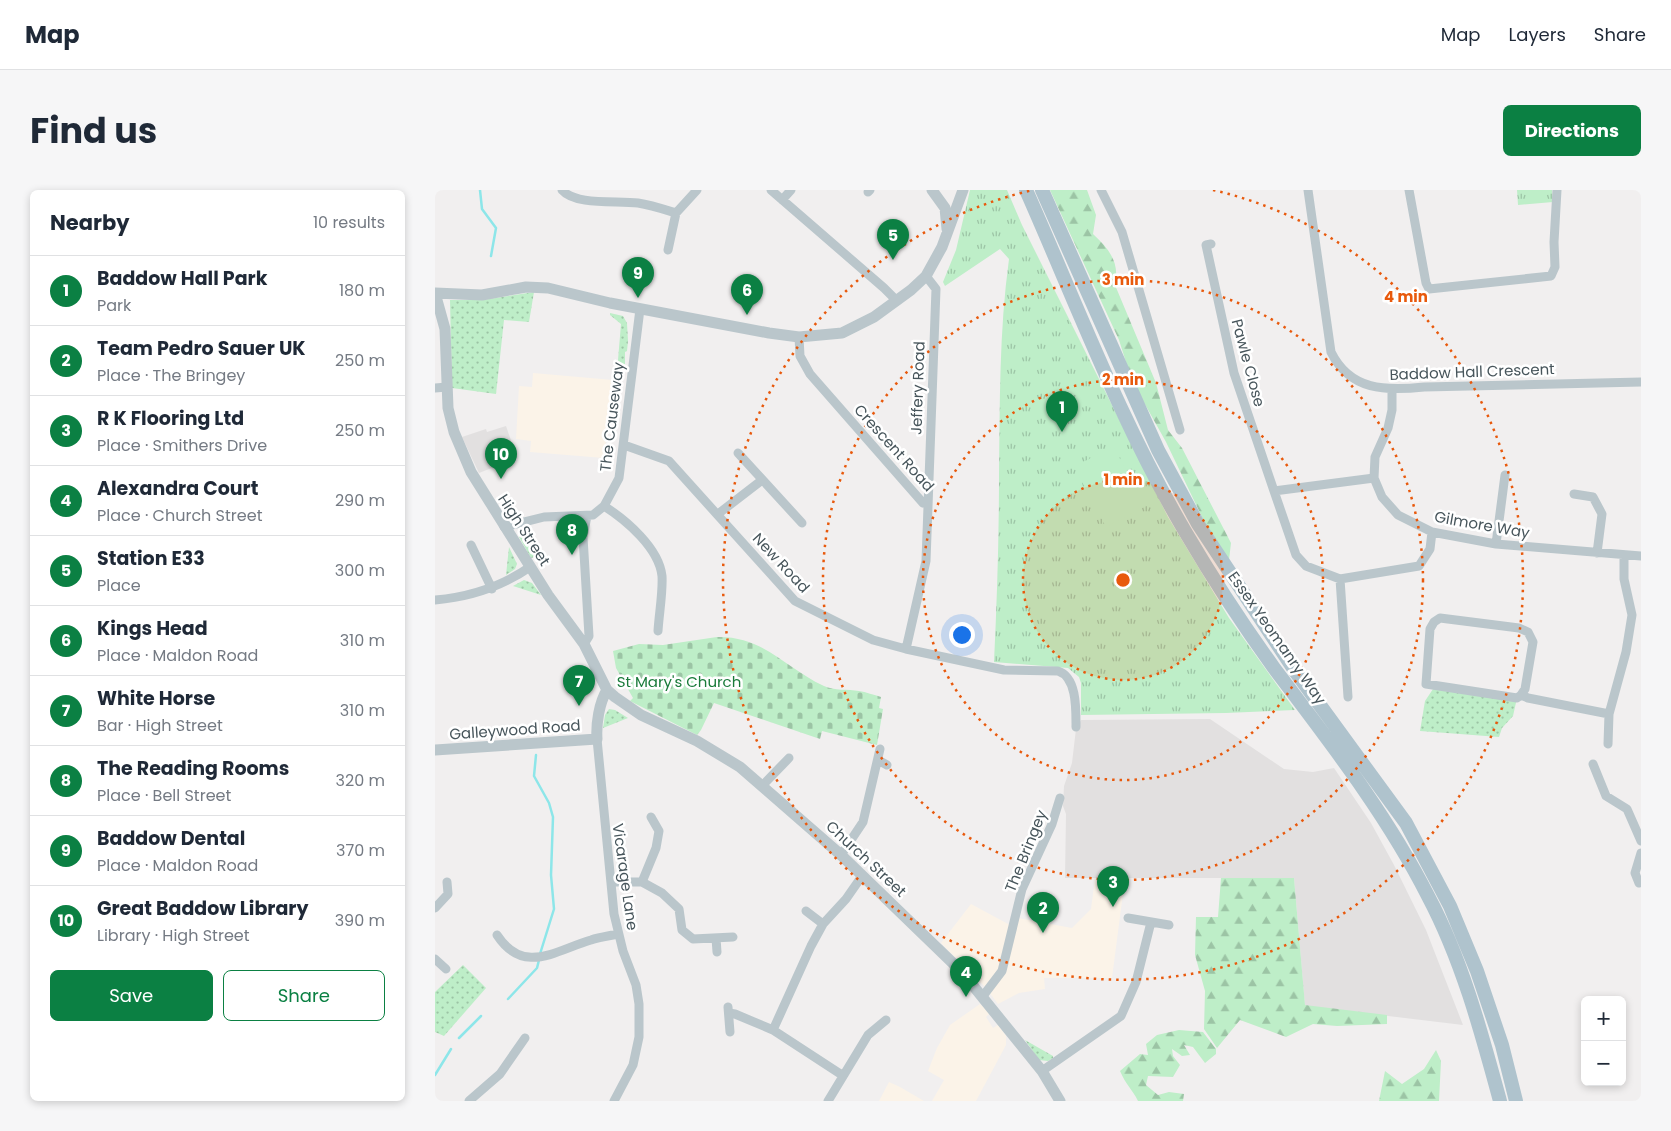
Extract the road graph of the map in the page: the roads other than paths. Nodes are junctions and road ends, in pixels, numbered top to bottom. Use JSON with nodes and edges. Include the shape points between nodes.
{"nodes":[{"id":1,"x":562,"y":190,"type":"edge"},
{"id":2,"x":697,"y":190,"type":"edge"},
{"id":3,"x":771,"y":190,"type":"edge"},
{"id":4,"x":791,"y":190,"type":"edge"},
{"id":5,"x":932,"y":190,"type":"edge"},
{"id":6,"x":963,"y":190,"type":"edge"},
{"id":7,"x":1026,"y":190,"type":"edge"},
{"id":8,"x":1042,"y":190,"type":"edge"},
{"id":9,"x":1101,"y":190,"type":"edge"},
{"id":10,"x":1308,"y":190,"type":"edge"},
{"id":11,"x":1409,"y":190,"type":"edge"},
{"id":12,"x":1557,"y":190,"type":"edge"},
{"id":13,"x":782,"y":200,"type":"junction"},
{"id":14,"x":676,"y":213,"type":"junction"},
{"id":15,"x":947,"y":236,"type":"junction"},
{"id":16,"x":1211,"y":244,"type":"dead end"},
{"id":17,"x":668,"y":250,"type":"dead end"},
{"id":18,"x":926,"y":276,"type":"junction"},
{"id":19,"x":435,"y":293,"type":"edge"},
{"id":20,"x":897,"y":301,"type":"junction"},
{"id":21,"x":640,"y":308,"type":"junction"},
{"id":22,"x":799,"y":337,"type":"junction"},
{"id":23,"x":1641,"y":382,"type":"edge"},
{"id":24,"x":447,"y":387,"type":"junction"},
{"id":25,"x":435,"y":388,"type":"edge"},
{"id":26,"x":1392,"y":390,"type":"junction"},
{"id":27,"x":1180,"y":430,"type":"dead end"},
{"id":28,"x":624,"y":445,"type":"junction"},
{"id":29,"x":738,"y":453,"type":"dead end"},
{"id":30,"x":1374,"y":478,"type":"junction"},
{"id":31,"x":762,"y":480,"type":"junction"},
{"id":32,"x":1502,"y":480,"type":"dead end"},
{"id":33,"x":1274,"y":491,"type":"junction"},
{"id":34,"x":1574,"y":494,"type":"dead end"},
{"id":35,"x":927,"y":504,"type":"junction"},
{"id":36,"x":604,"y":506,"type":"junction"},
{"id":37,"x":718,"y":514,"type":"junction"},
{"id":38,"x":587,"y":516,"type":"junction"},
{"id":39,"x":802,"y":523,"type":"dead end"},
{"id":40,"x":504,"y":527,"type":"junction"},
{"id":41,"x":1432,"y":532,"type":"junction"},
{"id":42,"x":1496,"y":544,"type":"junction"},
{"id":43,"x":471,"y":545,"type":"dead end"},
{"id":44,"x":1597,"y":553,"type":"junction"},
{"id":45,"x":1624,"y":556,"type":"junction"},
{"id":46,"x":1641,"y":556,"type":"edge"},
{"id":47,"x":530,"y":567,"type":"junction"},
{"id":48,"x":1340,"y":579,"type":"junction"},
{"id":49,"x":492,"y":589,"type":"junction"},
{"id":50,"x":435,"y":600,"type":"edge"},
{"id":51,"x":658,"y":631,"type":"dead end"},
{"id":52,"x":584,"y":644,"type":"junction"},
{"id":53,"x":906,"y":649,"type":"junction"},
{"id":54,"x":607,"y":690,"type":"junction"},
{"id":55,"x":1521,"y":695,"type":"junction"},
{"id":56,"x":1348,"y":696,"type":"dead end"},
{"id":57,"x":1609,"y":714,"type":"junction"},
{"id":58,"x":1076,"y":727,"type":"dead end"},
{"id":59,"x":597,"y":739,"type":"junction"},
{"id":60,"x":1608,"y":744,"type":"dead end"},
{"id":61,"x":880,"y":749,"type":"dead end"},
{"id":62,"x":435,"y":750,"type":"edge"},
{"id":63,"x":789,"y":758,"type":"dead end"},
{"id":64,"x":878,"y":760,"type":"junction"},
{"id":65,"x":1593,"y":764,"type":"dead end"},
{"id":66,"x":887,"y":765,"type":"dead end"},
{"id":67,"x":762,"y":786,"type":"junction"},
{"id":68,"x":1060,"y":798,"type":"dead end"},
{"id":69,"x":651,"y":817,"type":"dead end"},
{"id":70,"x":1637,"y":820,"type":"edge"},
{"id":71,"x":1641,"y":841,"type":"edge"},
{"id":72,"x":1641,"y":853,"type":"edge"},
{"id":73,"x":841,"y":855,"type":"junction"},
{"id":74,"x":862,"y":876,"type":"junction"},
{"id":75,"x":447,"y":882,"type":"dead end"},
{"id":76,"x":611,"y":882,"type":"junction"},
{"id":77,"x":642,"y":882,"type":"junction"},
{"id":78,"x":1639,"y":883,"type":"dead end"},
{"id":79,"x":435,"y":908,"type":"edge"},
{"id":80,"x":807,"y":911,"type":"dead end"},
{"id":81,"x":1128,"y":918,"type":"dead end"},
{"id":82,"x":1151,"y":922,"type":"junction"},
{"id":83,"x":823,"y":924,"type":"junction"},
{"id":84,"x":1169,"y":925,"type":"dead end"},
{"id":85,"x":618,"y":934,"type":"junction"},
{"id":86,"x":733,"y":937,"type":"dead end"},
{"id":87,"x":716,"y":938,"type":"junction"},
{"id":88,"x":499,"y":942,"type":"dead end"},
{"id":89,"x":717,"y":952,"type":"dead end"},
{"id":90,"x":435,"y":959,"type":"edge"},
{"id":91,"x":446,"y":969,"type":"dead end"},
{"id":92,"x":983,"y":996,"type":"junction"},
{"id":93,"x":885,"y":1020,"type":"dead end"},
{"id":94,"x":773,"y":1030,"type":"junction"},
{"id":95,"x":730,"y":1032,"type":"dead end"},
{"id":96,"x":519,"y":1041,"type":"dead end"},
{"id":97,"x":1042,"y":1071,"type":"junction"},
{"id":98,"x":843,"y":1075,"type":"junction"},
{"id":99,"x":469,"y":1101,"type":"edge"},
{"id":100,"x":614,"y":1101,"type":"edge"},
{"id":101,"x":828,"y":1101,"type":"edge"},
{"id":102,"x":1060,"y":1101,"type":"edge"},
{"id":103,"x":1501,"y":1101,"type":"edge"},
{"id":104,"x":1516,"y":1101,"type":"edge"}],
"edges":[{"from":1,"to":14,"type":"street","via":[[586,200],[636,203]]},
{"from":2,"to":14,"type":"street"},
{"from":3,"to":13,"type":"street"},
{"from":4,"to":13,"type":"street"},
{"from":5,"to":15,"type":"street","via":[[945,208]]},
{"from":6,"to":15,"type":"street"},
{"from":7,"to":103,"type":"main road","name":"Essex Yeomanry Way","via":[[1135,438],[1186,533],[1273,665],[1346,762],[1429,896],[1463,975]]},
{"from":8,"to":104,"type":"main road","name":"Essex Yeomanry Way","via":[[1157,450],[1198,524],[1295,671],[1406,823],[1450,906],[1477,971]]},
{"from":9,"to":27,"type":"street","via":[[1122,232]]},
{"from":10,"to":26,"type":"street","name":"Baddow Hall Crescent","via":[[1331,352],[1337,364],[1350,375],[1367,384]]},
{"from":11,"to":12,"type":"street","via":[[1429,289],[1551,276],[1555,267],[1553,242]]},
{"from":13,"to":20,"type":"street"},
{"from":14,"to":17,"type":"street"},
{"from":15,"to":18,"type":"street"},
{"from":16,"to":33,"type":"street","name":"Pawle Close","via":[[1206,245],[1234,373]]},
{"from":18,"to":20,"type":"street"},
{"from":18,"to":35,"type":"street","name":"Jeffery Road","via":[[936,289]]},
{"from":19,"to":21,"type":"street","via":[[482,295],[527,287],[548,288]]},
{"from":19,"to":24,"type":"street","name":"High Street","via":[[445,329]]},
{"from":20,"to":22,"type":"street","via":[[847,331]]},
{"from":21,"to":22,"type":"street"},
{"from":21,"to":28,"type":"street","name":"The Causeway"},
{"from":22,"to":35,"type":"street","name":"Crescent Road","via":[[800,356],[810,374]]},
{"from":23,"to":26,"type":"street","name":"Baddow Hall Crescent"},
{"from":24,"to":25,"type":"street"},
{"from":24,"to":40,"type":"street","name":"High Street","via":[[449,408],[462,452]]},
{"from":26,"to":30,"type":"street","via":[[1392,410],[1375,457]]},
{"from":28,"to":36,"type":"street","name":"The Causeway","via":[[619,478]]},
{"from":28,"to":37,"type":"street","name":"New Road","via":[[669,461]]},
{"from":29,"to":31,"type":"street"},
{"from":30,"to":33,"type":"street"},
{"from":30,"to":41,"type":"street","name":"Gilmore Way","via":[[1382,497],[1398,514]]},
{"from":31,"to":37,"type":"street"},
{"from":31,"to":39,"type":"street"},
{"from":32,"to":42,"type":"street"},
{"from":33,"to":48,"type":"street","via":[[1296,555],[1306,566]]},
{"from":34,"to":44,"type":"street","via":[[1593,497],[1602,514]]},
{"from":35,"to":53,"type":"street","name":"Crescent Road","via":[[924,577]]},
{"from":36,"to":38,"type":"street"},
{"from":36,"to":51,"type":"street","via":[[634,528],[650,546],[662,575]]},
{"from":37,"to":53,"type":"street","name":"New Road","via":[[795,602],[873,640]]},
{"from":38,"to":40,"type":"street","via":[[544,517]]},
{"from":38,"to":52,"type":"street","via":[[583,537],[589,636]]},
{"from":40,"to":47,"type":"street","name":"High Street"},
{"from":41,"to":42,"type":"street","name":"Gilmore Way"},
{"from":41,"to":48,"type":"street","via":[[1430,549],[1419,566]]},
{"from":42,"to":44,"type":"street","name":"Gilmore Way"},
{"from":43,"to":49,"type":"street"},
{"from":44,"to":45,"type":"street","name":"Gilmore Way"},
{"from":45,"to":46,"type":"street","name":"Gilmore Way"},
{"from":45,"to":57,"type":"street","via":[[1624,579],[1632,615],[1626,652]]},
{"from":47,"to":49,"type":"street"},
{"from":47,"to":52,"type":"street","name":"High Street"},
{"from":48,"to":56,"type":"street"},
{"from":49,"to":50,"type":"street"},
{"from":52,"to":54,"type":"street","name":"High Street"},
{"from":53,"to":58,"type":"street","name":"New Road","via":[[1004,670],[1065,673],[1072,683]]},
{"from":54,"to":59,"type":"street"},
{"from":54,"to":67,"type":"street","name":"Church Street","via":[[641,715],[717,752]]},
{"from":55,"to":55,"type":"street","via":[[1517,698],[1426,684],[1433,622],[1440,618],[1528,632],[1533,642],[1525,689]]},
{"from":55,"to":57,"type":"street"},
{"from":57,"to":60,"type":"street"},
{"from":59,"to":62,"type":"street","name":"Galleywood Road"},
{"from":59,"to":76,"type":"street","name":"Vicarage Lane"},
{"from":61,"to":64,"type":"street"},
{"from":63,"to":67,"type":"street"},
{"from":64,"to":66,"type":"street"},
{"from":64,"to":73,"type":"street","via":[[863,822]]},
{"from":65,"to":70,"type":"street","via":[[1606,796],[1627,809]]},
{"from":67,"to":73,"type":"street","name":"Church Street"},
{"from":68,"to":92,"type":"street","name":"The Bringey","via":[[1053,824],[1022,890],[1001,971]]},
{"from":69,"to":77,"type":"street","via":[[659,831],[656,848]]},
{"from":70,"to":71,"type":"street"},
{"from":72,"to":78,"type":"street","via":[[1635,874]]},
{"from":73,"to":74,"type":"street","name":"Church Street"},
{"from":74,"to":83,"type":"street"},
{"from":74,"to":92,"type":"street","name":"Church Street"},
{"from":75,"to":79,"type":"street","via":[[448,894]]},
{"from":76,"to":77,"type":"street"},
{"from":76,"to":85,"type":"street","name":"Vicarage Lane"},
{"from":77,"to":87,"type":"street","via":[[675,904],[685,935],[693,939]]},
{"from":80,"to":83,"type":"street"},
{"from":81,"to":82,"type":"street"},
{"from":82,"to":84,"type":"street"},
{"from":82,"to":97,"type":"street","via":[[1136,982],[1118,1013]]},
{"from":83,"to":94,"type":"street"},
{"from":85,"to":88,"type":"street","via":[[539,958],[517,954]]},
{"from":85,"to":100,"type":"street","name":"Vicarage Lane","via":[[636,985],[640,1019],[633,1065]]},
{"from":86,"to":87,"type":"street"},
{"from":87,"to":89,"type":"street"},
{"from":90,"to":91,"type":"street"},
{"from":92,"to":97,"type":"street","name":"Church Street"},
{"from":93,"to":98,"type":"street","via":[[867,1035]]},
{"from":94,"to":95,"type":"street","via":[[728,1010]]},
{"from":94,"to":98,"type":"street"},
{"from":96,"to":99,"type":"street","via":[[500,1074]]},
{"from":97,"to":102,"type":"street","name":"Church Street"},
{"from":98,"to":101,"type":"street"}]}
